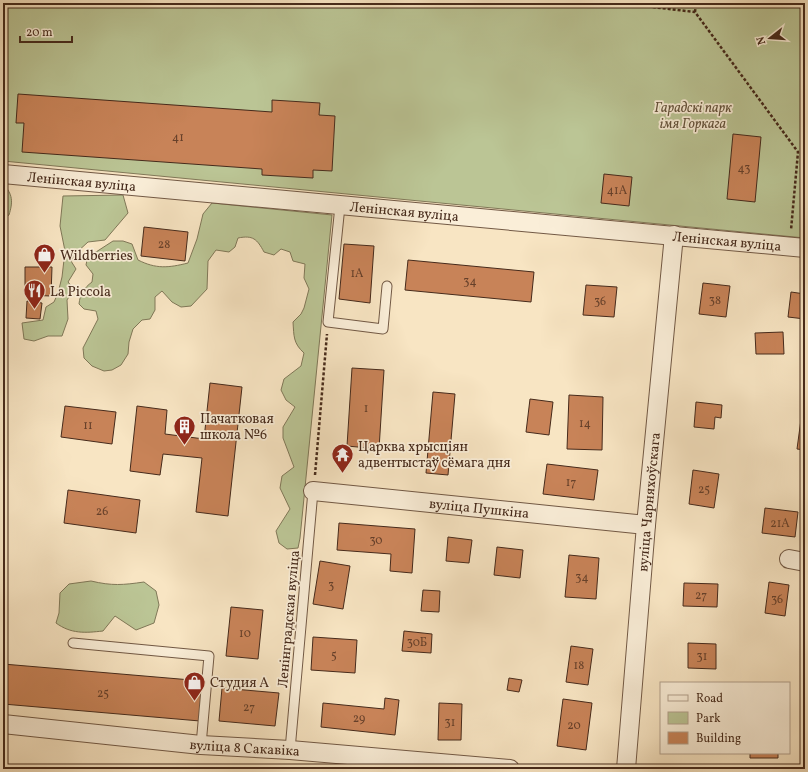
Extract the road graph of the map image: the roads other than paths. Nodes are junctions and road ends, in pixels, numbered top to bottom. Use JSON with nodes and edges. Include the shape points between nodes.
{"nodes":[{"id":1,"x":3,"y":174,"type":"edge"},
{"id":2,"x":340,"y":206,"type":"junction"},
{"id":3,"x":674,"y":235,"type":"junction"},
{"id":4,"x":797,"y":248,"type":"edge"},
{"id":5,"x":388,"y":286,"type":"dead end"},
{"id":6,"x":313,"y":491,"type":"joint"},
{"id":7,"x":646,"y":525,"type":"junction"},
{"id":8,"x":73,"y":643,"type":"dead end"},
{"id":9,"x":3,"y":724,"type":"edge"},
{"id":10,"x":201,"y":745,"type":"junction"},
{"id":11,"x":290,"y":750,"type":"junction"},
{"id":12,"x":510,"y":769,"type":"edge"},
{"id":13,"x":626,"y":769,"type":"edge"}],
"edges":[{"from":1,"to":2,"type":"street","name":"Ленінская вуліца"},
{"from":2,"to":3,"type":"street","name":"Ленінская вуліца"},
{"from":2,"to":5,"type":"lane","via":[[328,322],[383,329]]},
{"from":3,"to":4,"type":"street","name":"Ленінская вуліца"},
{"from":3,"to":7,"type":"street","name":"вуліца Чарняхоўскага"},
{"from":6,"to":7,"type":"street","name":"вуліца Пушкіна"},
{"from":6,"to":11,"type":"lane","name":"Ленінградская вуліца"},
{"from":7,"to":13,"type":"street","name":"вуліца Чарняхоўскага"},
{"from":8,"to":10,"type":"lane","via":[[209,656]]},
{"from":9,"to":10,"type":"street","name":"вуліца 8 Сакавіка"},
{"from":10,"to":11,"type":"street","name":"вуліца 8 Сакавіка"},
{"from":11,"to":12,"type":"street","name":"вуліца 8 Сакавіка"}]}
